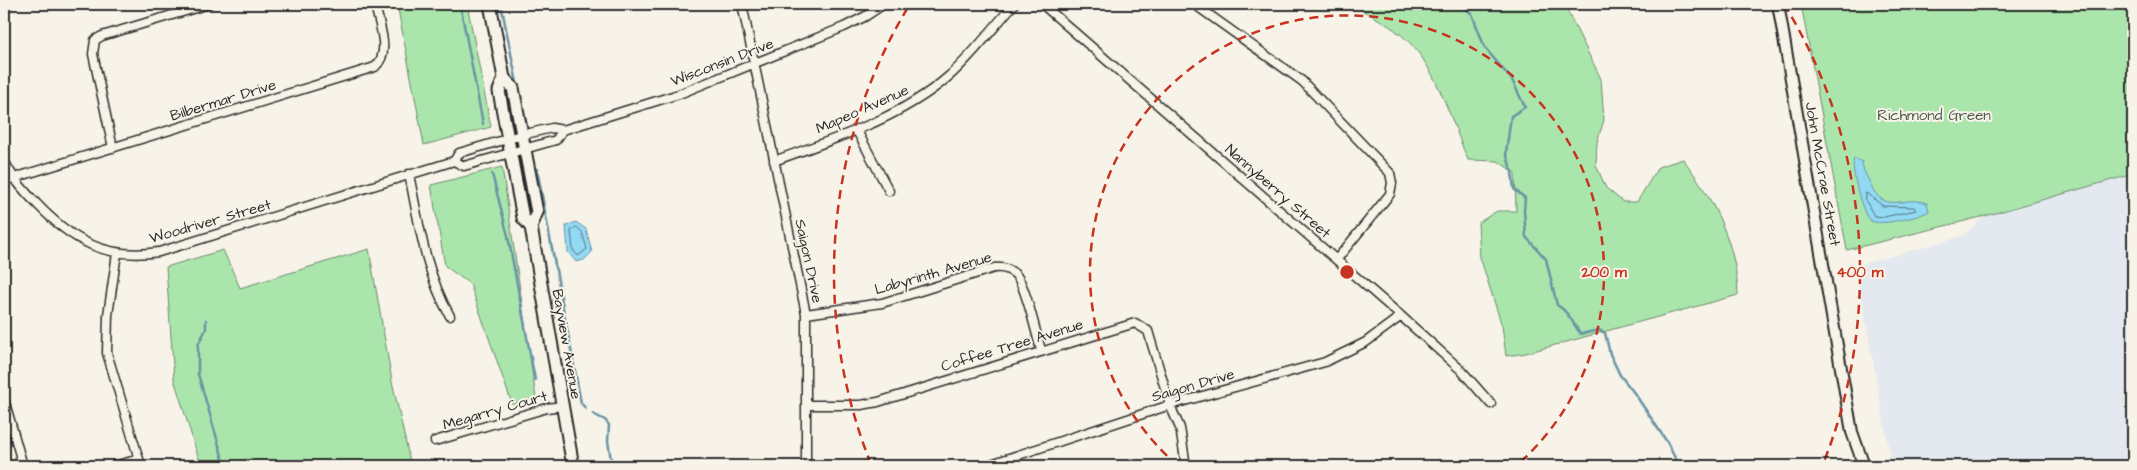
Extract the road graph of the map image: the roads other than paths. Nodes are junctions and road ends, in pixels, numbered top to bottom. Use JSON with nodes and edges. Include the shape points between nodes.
{"nodes":[{"id":1,"x":209,"y":4,"type":"edge"},
{"id":2,"x":375,"y":4,"type":"edge"},
{"id":3,"x":490,"y":4,"type":"edge"},
{"id":4,"x":742,"y":4,"type":"edge"},
{"id":5,"x":884,"y":4,"type":"edge"},
{"id":6,"x":1014,"y":4,"type":"edge"},
{"id":7,"x":1042,"y":4,"type":"edge"},
{"id":8,"x":1194,"y":4,"type":"edge"},
{"id":9,"x":1778,"y":4,"type":"edge"},
{"id":10,"x":755,"y":64,"type":"junction"},
{"id":11,"x":504,"y":78,"type":"junction"},
{"id":12,"x":856,"y":128,"type":"junction"},
{"id":13,"x":563,"y":130,"type":"junction"},
{"id":14,"x":521,"y":135,"type":"junction"},
{"id":15,"x":508,"y":139,"type":"junction"},
{"id":16,"x":113,"y":148,"type":"junction"},
{"id":17,"x":524,"y":148,"type":"junction"},
{"id":18,"x":511,"y":152,"type":"junction"},
{"id":19,"x":4,"y":160,"type":"edge"},
{"id":20,"x":454,"y":161,"type":"junction"},
{"id":21,"x":774,"y":161,"type":"junction"},
{"id":22,"x":409,"y":174,"type":"junction"},
{"id":23,"x":14,"y":178,"type":"junction"},
{"id":24,"x":4,"y":181,"type":"edge"},
{"id":25,"x":889,"y":191,"type":"dead end"},
{"id":26,"x":531,"y":227,"type":"junction"},
{"id":27,"x":117,"y":253,"type":"junction"},
{"id":28,"x":1337,"y":259,"type":"junction"},
{"id":29,"x":806,"y":314,"type":"junction"},
{"id":30,"x":450,"y":316,"type":"dead end"},
{"id":31,"x":1401,"y":316,"type":"junction"},
{"id":32,"x":1041,"y":350,"type":"junction"},
{"id":33,"x":4,"y":399,"type":"edge"},
{"id":34,"x":807,"y":404,"type":"junction"},
{"id":35,"x":1491,"y":404,"type":"dead end"},
{"id":36,"x":1170,"y":405,"type":"junction"},
{"id":37,"x":562,"y":406,"type":"junction"},
{"id":38,"x":435,"y":441,"type":"dead end"},
{"id":39,"x":140,"y":462,"type":"edge"},
{"id":40,"x":23,"y":466,"type":"edge"},
{"id":41,"x":114,"y":466,"type":"edge"},
{"id":42,"x":573,"y":466,"type":"edge"},
{"id":43,"x":806,"y":466,"type":"edge"},
{"id":44,"x":985,"y":466,"type":"edge"},
{"id":45,"x":1186,"y":466,"type":"edge"},
{"id":46,"x":1864,"y":466,"type":"edge"}],
"edges":[{"from":1,"to":16,"type":"street","via":[[95,40],[93,54]]},
{"from":2,"to":16,"type":"street","name":"Bilbermar Drive","via":[[384,52],[375,67]]},
{"from":3,"to":11,"type":"main road","name":"Bayview Avenue"},
{"from":4,"to":10,"type":"street","name":"Saigon Drive"},
{"from":5,"to":10,"type":"street","name":"Wisconsin Drive","via":[[850,24]]},
{"from":6,"to":12,"type":"street","name":"Mapeo Avenue","via":[[949,76],[914,103]]},
{"from":7,"to":28,"type":"street","name":"Nannyberry Street"},
{"from":8,"to":28,"type":"street","via":[[1302,81],[1390,173],[1390,194]]},
{"from":9,"to":46,"type":"street","name":"John McCrae Street","via":[[1852,432]]},
{"from":10,"to":13,"type":"street","name":"Wisconsin Drive","via":[[659,101]]},
{"from":10,"to":21,"type":"street","name":"Saigon Drive"},
{"from":11,"to":14,"type":"main road","name":"Bayview Avenue","via":[[513,88]]},
{"from":11,"to":15,"type":"main road","name":"Bayview Avenue","via":[[499,91]]},
{"from":12,"to":21,"type":"street","name":"Mapeo Avenue"},
{"from":12,"to":25,"type":"street"},
{"from":13,"to":14,"type":"street","name":"Wisconsin Drive","via":[[552,128]]},
{"from":13,"to":17,"type":"street","name":"Wisconsin Drive","via":[[556,140]]},
{"from":14,"to":15,"type":"street","name":"Woodriver Street"},
{"from":14,"to":17,"type":"main road","name":"Bayview Avenue"},
{"from":15,"to":18,"type":"main road","name":"Bayview Avenue"},
{"from":15,"to":20,"type":"street","name":"Woodriver Street","via":[[459,154]]},
{"from":16,"to":23,"type":"street","name":"Bilbermar Drive"},
{"from":17,"to":18,"type":"street","name":"Wisconsin Drive"},
{"from":17,"to":26,"type":"main road","name":"Bayview Avenue","via":[[536,212]]},
{"from":18,"to":20,"type":"street","name":"Woodriver Street","via":[[464,166]]},
{"from":18,"to":26,"type":"main road","name":"Bayview Avenue","via":[[522,218]]},
{"from":19,"to":23,"type":"street","name":"Woodriver Street"},
{"from":20,"to":22,"type":"street","name":"Woodriver Street"},
{"from":21,"to":29,"type":"street","name":"Saigon Drive"},
{"from":22,"to":27,"type":"street","name":"Woodriver Street","via":[[159,252]]},
{"from":22,"to":30,"type":"street","via":[[429,267],[437,293]]},
{"from":23,"to":24,"type":"street","name":"Bilbermar Drive"},
{"from":23,"to":27,"type":"street","name":"Woodriver Street","via":[[72,236],[96,248]]},
{"from":26,"to":37,"type":"main road","name":"Bayview Avenue"},
{"from":27,"to":39,"type":"street","via":[[108,314],[107,353]]},
{"from":28,"to":31,"type":"street","name":"Nannyberry Street"},
{"from":29,"to":32,"type":"street","name":"Labyrinth Avenue","via":[[882,303],[1002,268],[1013,272],[1020,282]]},
{"from":29,"to":34,"type":"street","name":"Saigon Drive"},
{"from":31,"to":35,"type":"street","name":"Nannyberry Street","via":[[1461,370]]},
{"from":31,"to":36,"type":"street","name":"Saigon Drive","via":[[1366,342],[1325,362]]},
{"from":32,"to":34,"type":"street","name":"Coffee Tree Avenue","via":[[878,402]]},
{"from":32,"to":36,"type":"street","name":"Coffee Tree Avenue","via":[[1135,323],[1148,331]]},
{"from":33,"to":40,"type":"street"},
{"from":34,"to":43,"type":"street","name":"Saigon Drive"},
{"from":36,"to":44,"type":"street","name":"Saigon Drive"},
{"from":36,"to":45,"type":"street","name":"Coffee Tree Avenue","via":[[1180,428]]},
{"from":37,"to":38,"type":"street","name":"Megarry Court"},
{"from":37,"to":42,"type":"main road","name":"Bayview Avenue"},
{"from":39,"to":41,"type":"street"}]}
